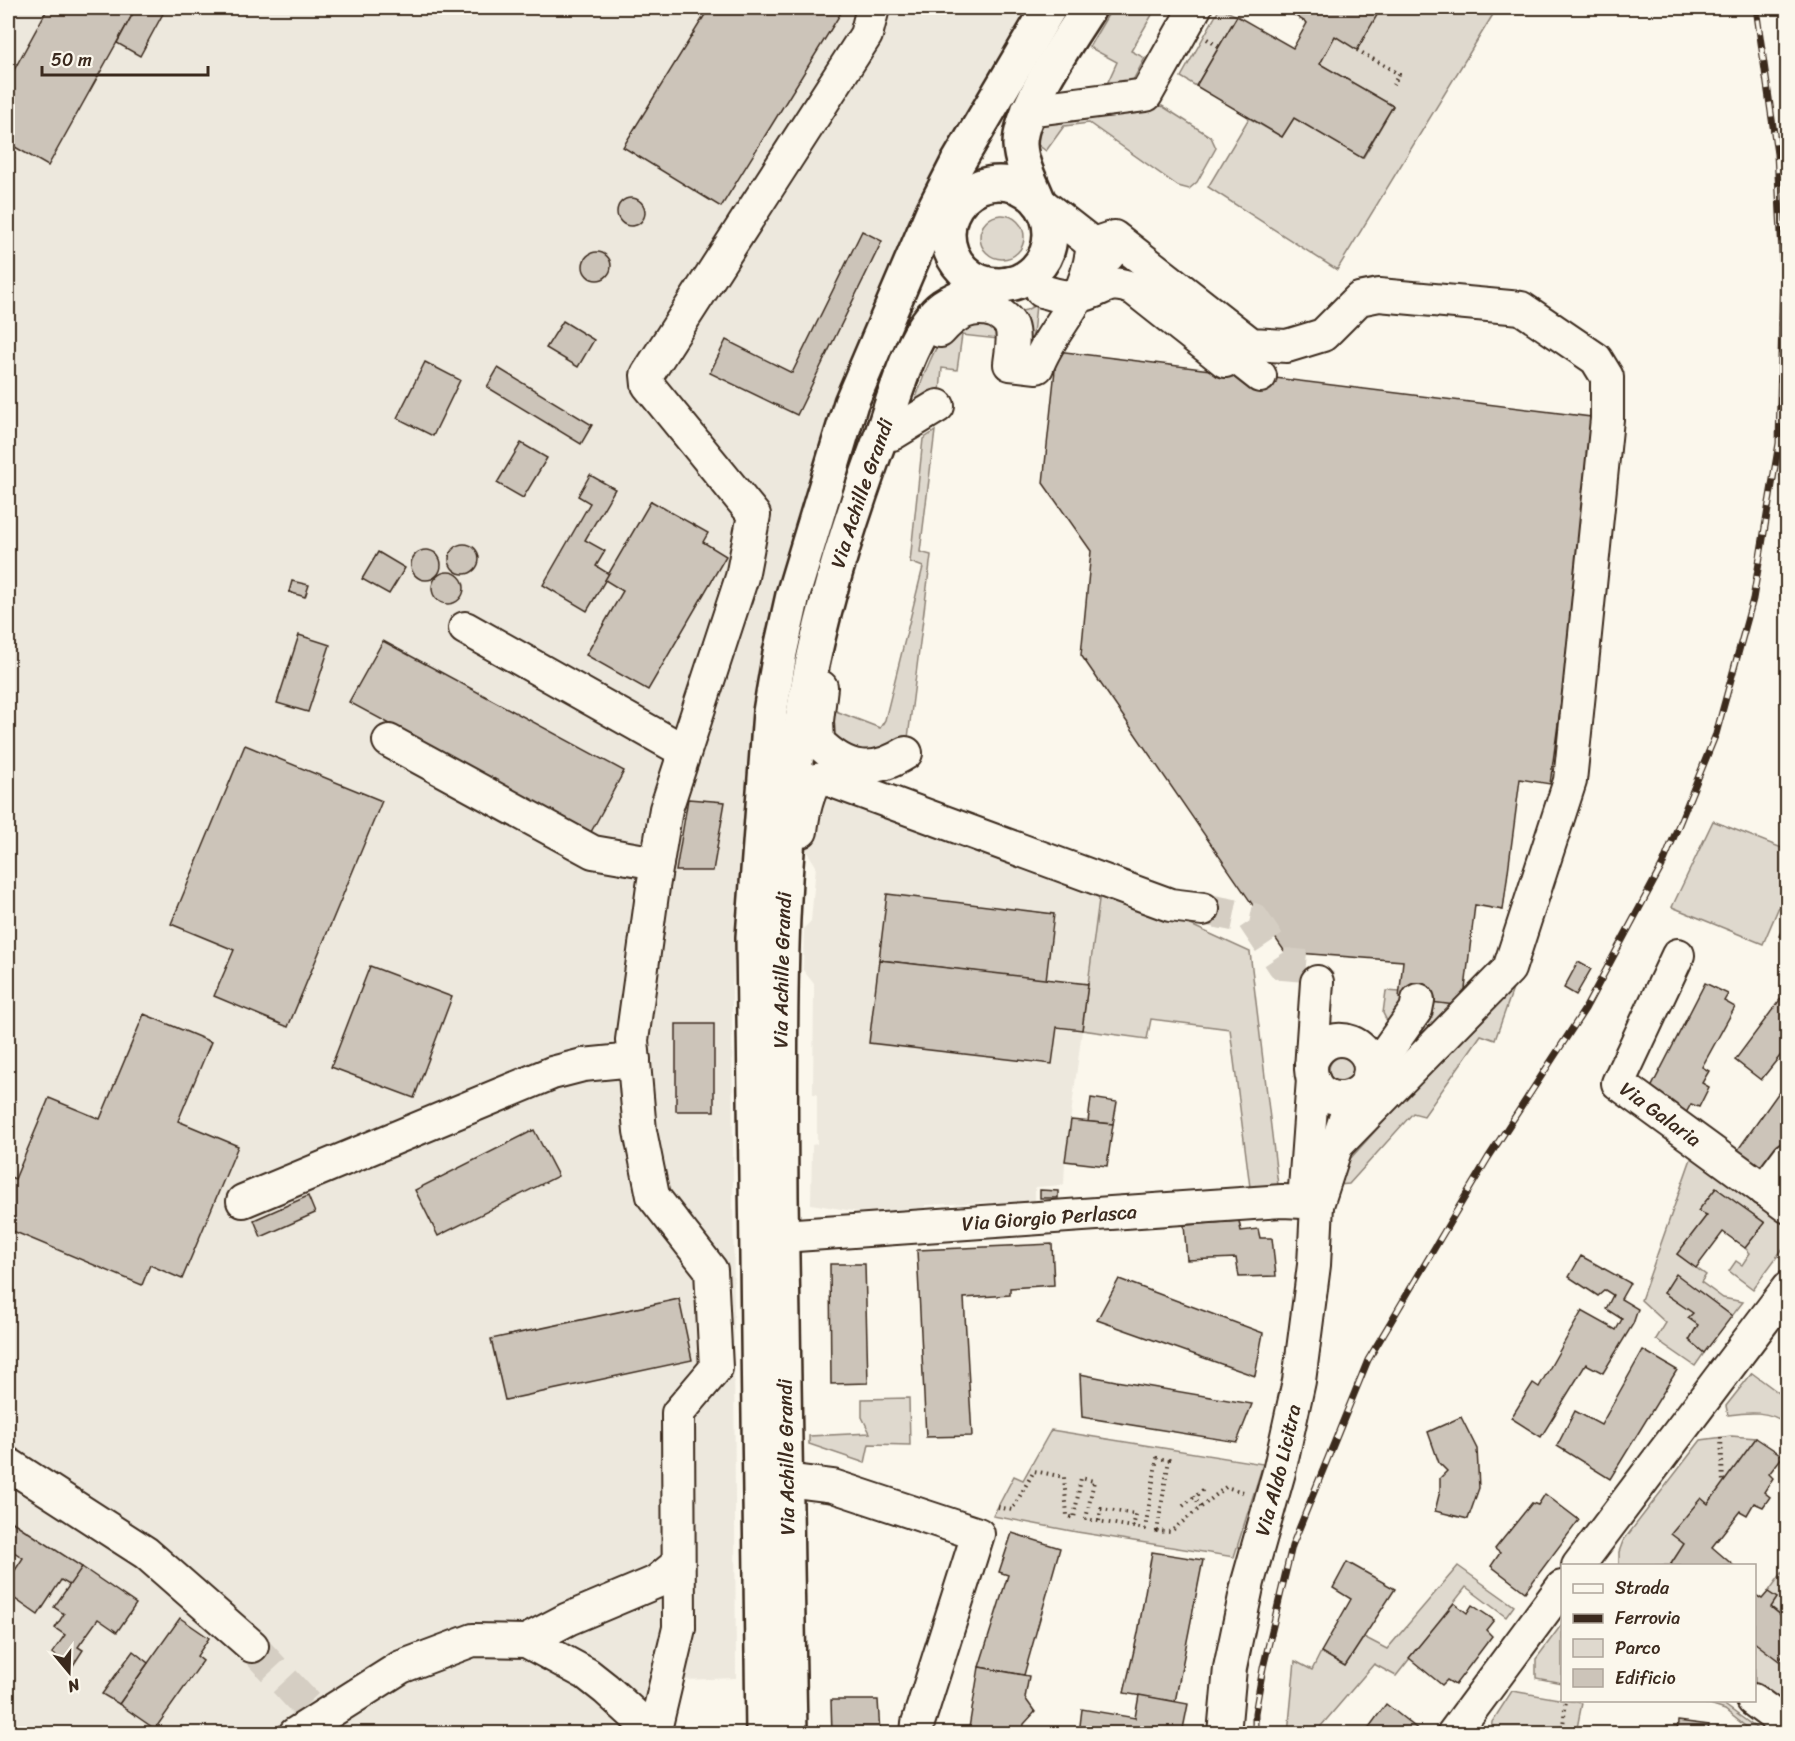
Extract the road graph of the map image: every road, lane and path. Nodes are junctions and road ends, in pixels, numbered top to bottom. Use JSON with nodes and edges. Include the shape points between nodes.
{"nodes":[{"id":1,"x":873,"y":8,"type":"edge"},
{"id":2,"x":1049,"y":8,"type":"edge"},
{"id":3,"x":1063,"y":8,"type":"edge"},
{"id":4,"x":1089,"y":8,"type":"edge"},
{"id":5,"x":1195,"y":8,"type":"edge"},
{"id":6,"x":1203,"y":37,"type":"dead end"},
{"id":7,"x":1219,"y":46,"type":"dead end"},
{"id":8,"x":1357,"y":50,"type":"dead end"},
{"id":9,"x":1393,"y":85,"type":"dead end"},
{"id":10,"x":1028,"y":110,"type":"junction"},
{"id":11,"x":959,"y":202,"type":"junction"},
{"id":12,"x":1039,"y":202,"type":"junction"},
{"id":13,"x":1093,"y":244,"type":"junction"},
{"id":14,"x":1021,"y":286,"type":"junction"},
{"id":15,"x":1078,"y":297,"type":"junction"},
{"id":16,"x":1030,"y":361,"type":"junction"},
{"id":17,"x":938,"y":406,"type":"dead end"},
{"id":18,"x":892,"y":434,"type":"junction"},
{"id":19,"x":842,"y":550,"type":"junction"},
{"id":20,"x":829,"y":591,"type":"junction"},
{"id":21,"x":465,"y":628,"type":"dead end"},
{"id":22,"x":389,"y":741,"type":"dead end"},
{"id":23,"x":684,"y":751,"type":"junction"},
{"id":24,"x":906,"y":753,"type":"dead end"},
{"id":25,"x":767,"y":760,"type":"junction"},
{"id":26,"x":657,"y":863,"type":"junction"},
{"id":27,"x":1203,"y":909,"type":"tunnel mouth"},
{"id":28,"x":783,"y":912,"type":"junction"},
{"id":29,"x":1678,"y":955,"type":"dead end"},
{"id":30,"x":1317,"y":982,"type":"tunnel mouth"},
{"id":31,"x":1418,"y":1000,"type":"dead end"},
{"id":32,"x":634,"y":1060,"type":"junction"},
{"id":33,"x":1312,"y":1072,"type":"junction"},
{"id":34,"x":1364,"y":1084,"type":"junction"},
{"id":35,"x":1335,"y":1148,"type":"junction"},
{"id":36,"x":1788,"y":1158,"type":"edge"},
{"id":37,"x":1776,"y":1198,"type":"edge"},
{"id":38,"x":243,"y":1201,"type":"dead end"},
{"id":39,"x":1310,"y":1203,"type":"junction"},
{"id":40,"x":782,"y":1236,"type":"junction"},
{"id":41,"x":1788,"y":1288,"type":"edge"},
{"id":42,"x":1721,"y":1437,"type":"dead end"},
{"id":43,"x":8,"y":1464,"type":"edge"},
{"id":44,"x":786,"y":1480,"type":"junction"},
{"id":45,"x":1723,"y":1483,"type":"dead end"},
{"id":46,"x":1204,"y":1489,"type":"dead end"},
{"id":47,"x":1253,"y":1495,"type":"dead end"},
{"id":48,"x":1193,"y":1496,"type":"junction"},
{"id":49,"x":1182,"y":1506,"type":"dead end"},
{"id":50,"x":998,"y":1507,"type":"dead end"},
{"id":51,"x":1201,"y":1507,"type":"junction"},
{"id":52,"x":1099,"y":1521,"type":"junction"},
{"id":53,"x":1133,"y":1527,"type":"junction"},
{"id":54,"x":678,"y":1564,"type":"junction"},
{"id":55,"x":1580,"y":1564,"type":"edge"},
{"id":56,"x":1561,"y":1590,"type":"edge"},
{"id":57,"x":526,"y":1641,"type":"junction"},
{"id":58,"x":252,"y":1647,"type":"tunnel mouth"},
{"id":59,"x":1566,"y":1702,"type":"edge"},
{"id":60,"x":1754,"y":1702,"type":"edge"},
{"id":61,"x":1788,"y":1726,"type":"edge"},
{"id":62,"x":654,"y":1733,"type":"edge"},
{"id":63,"x":295,"y":1734,"type":"edge"},
{"id":64,"x":763,"y":1734,"type":"edge"},
{"id":65,"x":790,"y":1734,"type":"edge"},
{"id":66,"x":917,"y":1734,"type":"edge"},
{"id":67,"x":1224,"y":1734,"type":"edge"},
{"id":68,"x":1453,"y":1734,"type":"edge"},
{"id":69,"x":1562,"y":1734,"type":"edge"}],
"edges":[{"from":1,"to":23,"type":"street","via":[[866,35],[647,375],[652,389],[754,515],[742,578]]},
{"from":2,"to":25,"type":"main road","name":"Via Achille Grandi","via":[[933,211],[851,403],[793,595],[770,712]]},
{"from":3,"to":11,"type":"main road","name":"Via Achille Grandi","via":[[970,172]]},
{"from":4,"to":10,"type":"main road"},
{"from":5,"to":10,"type":"street","via":[[1146,95]]},
{"from":6,"to":7,"type":"path"},
{"from":8,"to":9,"type":"path","via":[[1399,75]]},
{"from":10,"to":12,"type":"main road","via":[[1020,143]]},
{"from":11,"to":12,"type":"main road","via":[[973,190],[1001,183],[1022,189]]},
{"from":11,"to":14,"type":"main road","via":[[948,237],[952,254],[962,268],[975,279],[991,284]]},
{"from":11,"to":25,"type":"main road","name":"Via Achille Grandi","via":[[936,232],[867,398],[841,473],[794,642]]},
{"from":12,"to":13,"type":"street"},
{"from":12,"to":14,"type":"main road","via":[[1049,224],[1048,249]]},
{"from":13,"to":15,"type":"street"},
{"from":13,"to":15,"type":"street","via":[[1250,374],[1134,289],[1113,284]]},
{"from":13,"to":35,"type":"street","via":[[1114,237],[1251,344],[1287,346],[1323,335],[1359,299],[1379,295],[1511,307],[1521,308],[1596,359],[1606,377],[1607,419],[1570,781],[1509,969]]},
{"from":14,"to":15,"type":"street"},
{"from":14,"to":16,"type":"street","via":[[1047,300],[1049,311]]},
{"from":14,"to":19,"type":"main road","name":"Via Achille Grandi","via":[[966,294],[942,307],[924,325]]},
{"from":15,"to":16,"type":"street"},
{"from":16,"to":18,"type":"street","via":[[1012,341],[1011,326],[999,313],[983,308],[966,311],[951,319],[936,336]]},
{"from":17,"to":18,"type":"street"},
{"from":18,"to":19,"type":"street","via":[[866,518]]},
{"from":19,"to":20,"type":"main road","name":"Via Achille Grandi"},
{"from":20,"to":24,"type":"street","via":[[831,639],[819,700],[818,742],[830,754],[857,766],[880,766]]},
{"from":20,"to":28,"type":"main road","name":"Via Achille Grandi","via":[[799,747]]},
{"from":21,"to":23,"type":"street"},
{"from":22,"to":26,"type":"street","via":[[593,852]]},
{"from":23,"to":26,"type":"street","via":[[666,809]]},
{"from":25,"to":64,"type":"main road","name":"Via Achille Grandi","via":[[753,937]]},
{"from":26,"to":32,"type":"street","via":[[632,1040]]},
{"from":27,"to":28,"type":"street","via":[[1170,905],[827,779],[816,780],[809,792],[796,891]]},
{"from":28,"to":40,"type":"main road","name":"Via Achille Grandi"},
{"from":29,"to":37,"type":"street","name":"Via Galaria","via":[[1617,1083]]},
{"from":30,"to":33,"type":"street"},
{"from":31,"to":34,"type":"street","via":[[1416,1010]]},
{"from":32,"to":38,"type":"street","via":[[583,1065],[552,1073]]},
{"from":32,"to":54,"type":"street","via":[[640,1131],[653,1196],[711,1270],[716,1368],[678,1413]]},
{"from":33,"to":34,"type":"street","via":[[1320,1090],[1332,1097],[1346,1098]]},
{"from":33,"to":34,"type":"street","via":[[1320,1048],[1343,1040],[1365,1052],[1369,1064]]},
{"from":33,"to":39,"type":"street"},
{"from":34,"to":35,"type":"street","via":[[1347,1113]]},
{"from":35,"to":39,"type":"street"},
{"from":36,"to":37,"type":"street"},
{"from":39,"to":40,"type":"street","name":"Via Giorgio Perlasca","via":[[1282,1201]]},
{"from":39,"to":67,"type":"street","name":"Via Aldo Licitra","via":[[1314,1264],[1299,1381],[1248,1582],[1230,1668]]},
{"from":40,"to":44,"type":"main road","name":"Via Achille Grandi"},
{"from":41,"to":55,"type":"street"},
{"from":42,"to":45,"type":"path"},
{"from":43,"to":58,"type":"street","via":[[146,1553]]},
{"from":44,"to":65,"type":"main road","name":"Via Achille Grandi"},
{"from":44,"to":66,"type":"street","via":[[833,1486],[978,1534]]},
{"from":46,"to":48,"type":"path"},
{"from":47,"to":51,"type":"path","via":[[1226,1487]]},
{"from":48,"to":49,"type":"path"},
{"from":48,"to":51,"type":"path"},
{"from":50,"to":52,"type":"path","via":[[1012,1510],[1034,1471],[1064,1477],[1067,1516],[1074,1518],[1081,1478],[1094,1481],[1086,1519]]},
{"from":51,"to":53,"type":"path","via":[[1170,1532],[1157,1531],[1169,1460],[1157,1458],[1145,1529]]},
{"from":52,"to":53,"type":"path"},
{"from":52,"to":53,"type":"path","via":[[1101,1509],[1136,1514]]},
{"from":54,"to":57,"type":"street","via":[[656,1582]]},
{"from":54,"to":62,"type":"street","via":[[679,1629]]},
{"from":56,"to":68,"type":"street"},
{"from":57,"to":62,"type":"street","via":[[587,1674]]},
{"from":57,"to":63,"type":"street","via":[[473,1640],[401,1667]]},
{"from":59,"to":69,"type":"path"},
{"from":60,"to":61,"type":"street"}]}
